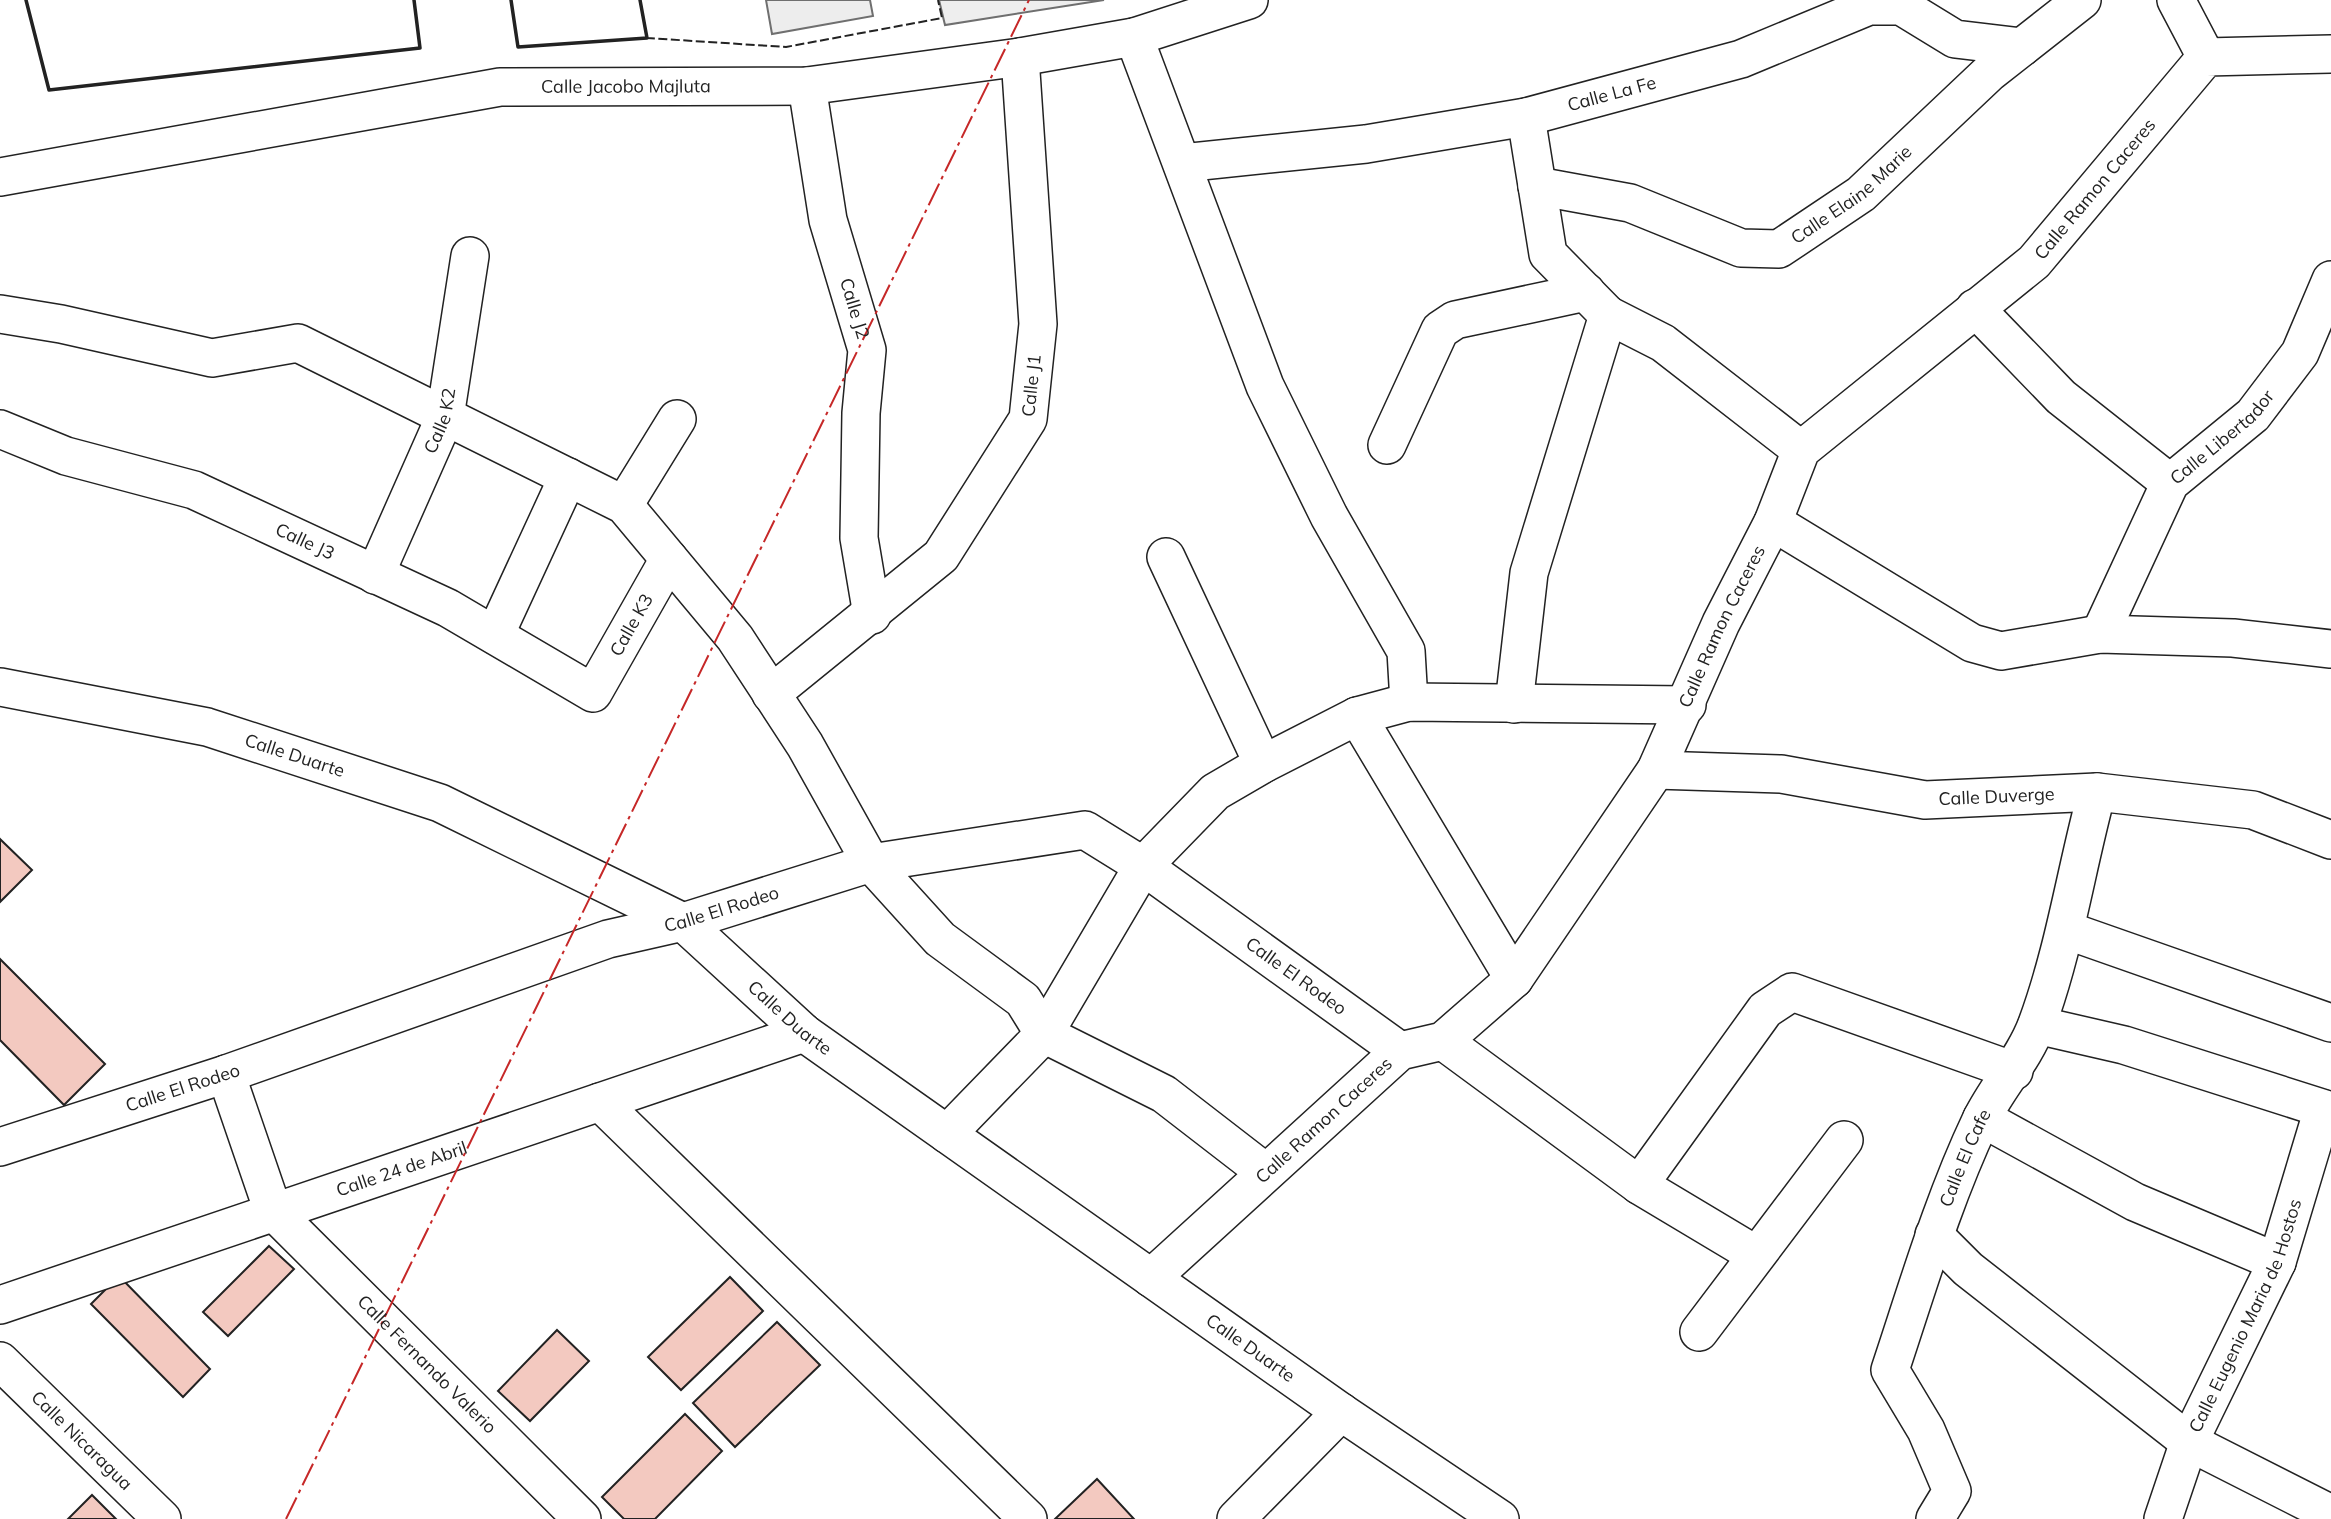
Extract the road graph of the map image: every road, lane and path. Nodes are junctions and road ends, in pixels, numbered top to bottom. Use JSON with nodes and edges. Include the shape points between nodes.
{"nodes":[{"id":1,"x":1249,"y":0,"type":"edge"},
{"id":2,"x":2082,"y":0,"type":"edge"},
{"id":3,"x":2176,"y":0,"type":"edge"},
{"id":4,"x":1898,"y":3,"type":"edge"},
{"id":5,"x":1134,"y":37,"type":"junction"},
{"id":6,"x":2022,"y":47,"type":"junction"},
{"id":7,"x":2331,"y":54,"type":"edge"},
{"id":8,"x":1020,"y":57,"type":"junction"},
{"id":9,"x":2206,"y":57,"type":"junction"},
{"id":10,"x":807,"y":86,"type":"junction"},
{"id":11,"x":1526,"y":117,"type":"junction"},
{"id":12,"x":1182,"y":163,"type":"junction"},
{"id":13,"x":0,"y":177,"type":"edge"},
{"id":14,"x":1537,"y":186,"type":"junction"},
{"id":15,"x":470,"y":256,"type":"dead end"},
{"id":16,"x":2331,"y":280,"type":"edge"},
{"id":17,"x":1597,"y":304,"type":"junction"},
{"id":18,"x":1975,"y":308,"type":"junction"},
{"id":19,"x":0,"y":314,"type":"edge"},
{"id":20,"x":445,"y":416,"type":"junction"},
{"id":21,"x":677,"y":419,"type":"dead end"},
{"id":22,"x":0,"y":429,"type":"edge"},
{"id":23,"x":1387,"y":445,"type":"dead end"},
{"id":24,"x":1801,"y":450,"type":"junction"},
{"id":25,"x":568,"y":477,"type":"junction"},
{"id":26,"x":2170,"y":483,"type":"junction"},
{"id":27,"x":624,"y":505,"type":"junction"},
{"id":28,"x":1773,"y":522,"type":"junction"},
{"id":29,"x":1166,"y":557,"type":"dead end"},
{"id":30,"x":669,"y":559,"type":"junction"},
{"id":31,"x":376,"y":575,"type":"junction"},
{"id":32,"x":872,"y":615,"type":"junction"},
{"id":33,"x":2100,"y":634,"type":"junction"},
{"id":34,"x":495,"y":635,"type":"junction"},
{"id":35,"x":2331,"y":649,"type":"edge"},
{"id":36,"x":0,"y":687,"type":"edge"},
{"id":37,"x":593,"y":693,"type":"joint"},
{"id":38,"x":771,"y":694,"type":"junction"},
{"id":39,"x":1409,"y":702,"type":"junction"},
{"id":40,"x":1514,"y":704,"type":"junction"},
{"id":41,"x":1686,"y":705,"type":"junction"},
{"id":42,"x":1357,"y":716,"type":"junction"},
{"id":43,"x":1263,"y":764,"type":"junction"},
{"id":44,"x":1656,"y":770,"type":"junction"},
{"id":45,"x":2097,"y":792,"type":"junction"},
{"id":46,"x":2331,"y":840,"type":"edge"},
{"id":47,"x":871,"y":863,"type":"junction"},
{"id":48,"x":1143,"y":866,"type":"junction"},
{"id":49,"x":682,"y":922,"type":"junction"},
{"id":50,"x":2066,"y":930,"type":"junction"},
{"id":51,"x":1514,"y":979,"type":"junction"},
{"id":52,"x":2331,"y":1023,"type":"edge"},
{"id":53,"x":2037,"y":1025,"type":"junction"},
{"id":54,"x":804,"y":1033,"type":"junction"},
{"id":55,"x":1044,"y":1034,"type":"junction"},
{"id":56,"x":1443,"y":1041,"type":"junction"},
{"id":57,"x":1400,"y":1051,"type":"junction"},
{"id":58,"x":2014,"y":1071,"type":"junction"},
{"id":59,"x":226,"y":1074,"type":"junction"},
{"id":60,"x":600,"y":1102,"type":"junction"},
{"id":61,"x":2327,"y":1110,"type":"edge"},
{"id":62,"x":1982,"y":1118,"type":"junction"},
{"id":63,"x":947,"y":1134,"type":"junction"},
{"id":64,"x":1844,"y":1140,"type":"dead end"},
{"id":65,"x":0,"y":1147,"type":"edge"},
{"id":66,"x":1265,"y":1172,"type":"junction"},
{"id":67,"x":1639,"y":1185,"type":"junction"},
{"id":68,"x":272,"y":1211,"type":"junction"},
{"id":69,"x":1934,"y":1236,"type":"junction"},
{"id":70,"x":1756,"y":1255,"type":"junction"},
{"id":71,"x":2277,"y":1262,"type":"junction"},
{"id":72,"x":1151,"y":1278,"type":"junction"},
{"id":73,"x":0,"y":1304,"type":"edge"},
{"id":74,"x":1699,"y":1332,"type":"dead end"},
{"id":75,"x":0,"y":1361,"type":"edge"},
{"id":76,"x":1341,"y":1412,"type":"junction"},
{"id":77,"x":2189,"y":1442,"type":"junction"},
{"id":78,"x":2324,"y":1506,"type":"edge"},
{"id":79,"x":162,"y":1519,"type":"edge"},
{"id":80,"x":582,"y":1519,"type":"edge"},
{"id":81,"x":1028,"y":1519,"type":"edge"},
{"id":82,"x":1236,"y":1519,"type":"edge"},
{"id":83,"x":1500,"y":1519,"type":"edge"},
{"id":84,"x":1936,"y":1519,"type":"edge"},
{"id":85,"x":2163,"y":1519,"type":"edge"}],
"edges":[{"from":1,"to":5,"type":"street","name":"Calle Jacobo Majluta"},
{"from":2,"to":6,"type":"street","name":"Calle Elaine Marie"},
{"from":3,"to":9,"type":"street"},
{"from":4,"to":6,"type":"street","name":"Calle La Fe","via":[[1955,39]]},
{"from":4,"to":11,"type":"street","name":"Calle La Fe","via":[[1869,6],[1741,59]]},
{"from":5,"to":8,"type":"street","name":"Calle Jacobo Majluta"},
{"from":5,"to":12,"type":"street"},
{"from":6,"to":14,"type":"street","name":"Calle Elaine Marie","via":[[1861,194],[1779,249],[1741,248],[1630,203]]},
{"from":7,"to":9,"type":"street"},
{"from":8,"to":10,"type":"street","name":"Calle Jacobo Majluta"},
{"from":8,"to":32,"type":"street","name":"Calle J1","via":[[1038,324],[1028,419],[941,556]]},
{"from":9,"to":18,"type":"street","name":"Calle Ramon Caceres","via":[[2034,261]]},
{"from":10,"to":13,"type":"street","name":"Calle Jacobo Majluta","via":[[500,88]]},
{"from":10,"to":32,"type":"street","name":"Calle J2","via":[[828,220],[867,350],[859,538]]},
{"from":11,"to":12,"type":"street","name":"Calle La Fe","via":[[1366,144]]},
{"from":11,"to":14,"type":"street"},
{"from":12,"to":39,"type":"street","via":[[1265,386],[1329,516],[1406,651]]},
{"from":14,"to":17,"type":"street","via":[[1548,254]]},
{"from":15,"to":20,"type":"street","name":"Calle K2"},
{"from":16,"to":26,"type":"street","name":"Calle Libertador","via":[[2300,353],[2253,415]]},
{"from":17,"to":23,"type":"street","via":[[1455,320],[1440,330]]},
{"from":17,"to":24,"type":"street","via":[[1663,343]]},
{"from":17,"to":40,"type":"street","via":[[1529,573]]},
{"from":18,"to":24,"type":"street","name":"Calle Ramon Caceres"},
{"from":18,"to":26,"type":"street","via":[[2061,397]]},
{"from":19,"to":20,"type":"street","via":[[212,358],[298,343]]},
{"from":20,"to":25,"type":"street"},
{"from":20,"to":31,"type":"street","name":"Calle K2"},
{"from":21,"to":27,"type":"street"},
{"from":22,"to":31,"type":"street","name":"Calle J3","via":[[66,456],[194,490]]},
{"from":24,"to":28,"type":"street","name":"Calle Ramon Caceres"},
{"from":25,"to":27,"type":"street"},
{"from":25,"to":34,"type":"street"},
{"from":26,"to":33,"type":"street","name":"Calle Libertador"},
{"from":27,"to":30,"type":"street"},
{"from":28,"to":33,"type":"street","via":[[1972,643],[2001,651]]},
{"from":28,"to":41,"type":"street","name":"Calle Ramon Caceres","via":[[1721,623]]},
{"from":29,"to":43,"type":"street"},
{"from":30,"to":37,"type":"street","name":"Calle K3"},
{"from":30,"to":38,"type":"street","via":[[735,638]]},
{"from":31,"to":34,"type":"street","name":"Calle J3"},
{"from":32,"to":38,"type":"street","name":"Calle J1"},
{"from":33,"to":35,"type":"street","via":[[2233,638]]},
{"from":34,"to":37,"type":"street","name":"Calle J3"},
{"from":36,"to":49,"type":"street","name":"Calle Duarte","via":[[207,727],[440,803]]},
{"from":38,"to":47,"type":"street"},
{"from":39,"to":40,"type":"street"},
{"from":39,"to":42,"type":"street"},
{"from":40,"to":41,"type":"street"},
{"from":41,"to":44,"type":"street","name":"Calle Ramon Caceres"},
{"from":42,"to":43,"type":"street"},
{"from":42,"to":51,"type":"street"},
{"from":43,"to":48,"type":"street","via":[[1215,792]]},
{"from":44,"to":45,"type":"street","name":"Calle Duverge","via":[[1781,774],[1924,800]]},
{"from":44,"to":51,"type":"street","name":"Calle Ramon Caceres"},
{"from":45,"to":46,"type":"street","name":"Calle Duverge","via":[[2253,810]]},
{"from":45,"to":50,"type":"street","name":"Calle El Cafe"},
{"from":47,"to":48,"type":"street","name":"Calle El Rodeo","via":[[1085,830]]},
{"from":47,"to":49,"type":"street","name":"Calle El Rodeo"},
{"from":47,"to":55,"type":"street","via":[[940,939],[1023,1000]]},
{"from":48,"to":55,"type":"street"},
{"from":48,"to":57,"type":"street","name":"Calle El Rodeo"},
{"from":49,"to":54,"type":"street","name":"Calle Duarte"},
{"from":49,"to":59,"type":"street","name":"Calle El Rodeo","via":[[608,939]]},
{"from":50,"to":52,"type":"street"},
{"from":50,"to":53,"type":"street","name":"Calle El Cafe"},
{"from":51,"to":56,"type":"street","name":"Calle Ramon Caceres"},
{"from":53,"to":58,"type":"street","name":"Calle El Cafe"},
{"from":53,"to":61,"type":"street","via":[[2124,1045]]},
{"from":54,"to":60,"type":"street","name":"Calle 24 de Abril"},
{"from":54,"to":63,"type":"street","name":"Calle Duarte"},
{"from":55,"to":63,"type":"street"},
{"from":55,"to":66,"type":"street","via":[[1164,1094]]},
{"from":56,"to":57,"type":"street","name":"Calle Ramon Caceres"},
{"from":56,"to":67,"type":"street"},
{"from":57,"to":66,"type":"street","name":"Calle Ramon Caceres"},
{"from":58,"to":62,"type":"street","name":"Calle El Cafe"},
{"from":58,"to":67,"type":"street","via":[[1792,992],[1765,1010]]},
{"from":59,"to":65,"type":"street","name":"Calle El Rodeo"},
{"from":59,"to":68,"type":"street"},
{"from":60,"to":68,"type":"street","name":"Calle 24 de Abril"},
{"from":60,"to":81,"type":"street"},
{"from":61,"to":71,"type":"street","name":"Calle Eugenio Maria de Hostos"},
{"from":62,"to":69,"type":"street","name":"Calle El Cafe"},
{"from":62,"to":71,"type":"street","via":[[2135,1202]]},
{"from":63,"to":72,"type":"street","name":"Calle Duarte"},
{"from":64,"to":70,"type":"street"},
{"from":66,"to":72,"type":"street","name":"Calle Ramon Caceres"},
{"from":67,"to":70,"type":"street"},
{"from":68,"to":73,"type":"street","name":"Calle 24 de Abril"},
{"from":68,"to":80,"type":"street","name":"Calle Fernando Valerio"},
{"from":69,"to":77,"type":"street","via":[[1968,1269]]},
{"from":69,"to":84,"type":"street","name":"Calle El Cafe","via":[[1890,1370],[1926,1430],[1952,1492]]},
{"from":70,"to":74,"type":"street"},
{"from":71,"to":77,"type":"street","name":"Calle Eugenio Maria de Hostos"},
{"from":72,"to":76,"type":"street","name":"Calle Duarte"},
{"from":75,"to":79,"type":"street","name":"Calle Nicaragua"},
{"from":76,"to":82,"type":"street"},
{"from":76,"to":83,"type":"street","name":"Calle Duarte"},
{"from":77,"to":78,"type":"street"},
{"from":77,"to":85,"type":"street","name":"Calle Eugenio Maria de Hostos"}]}
